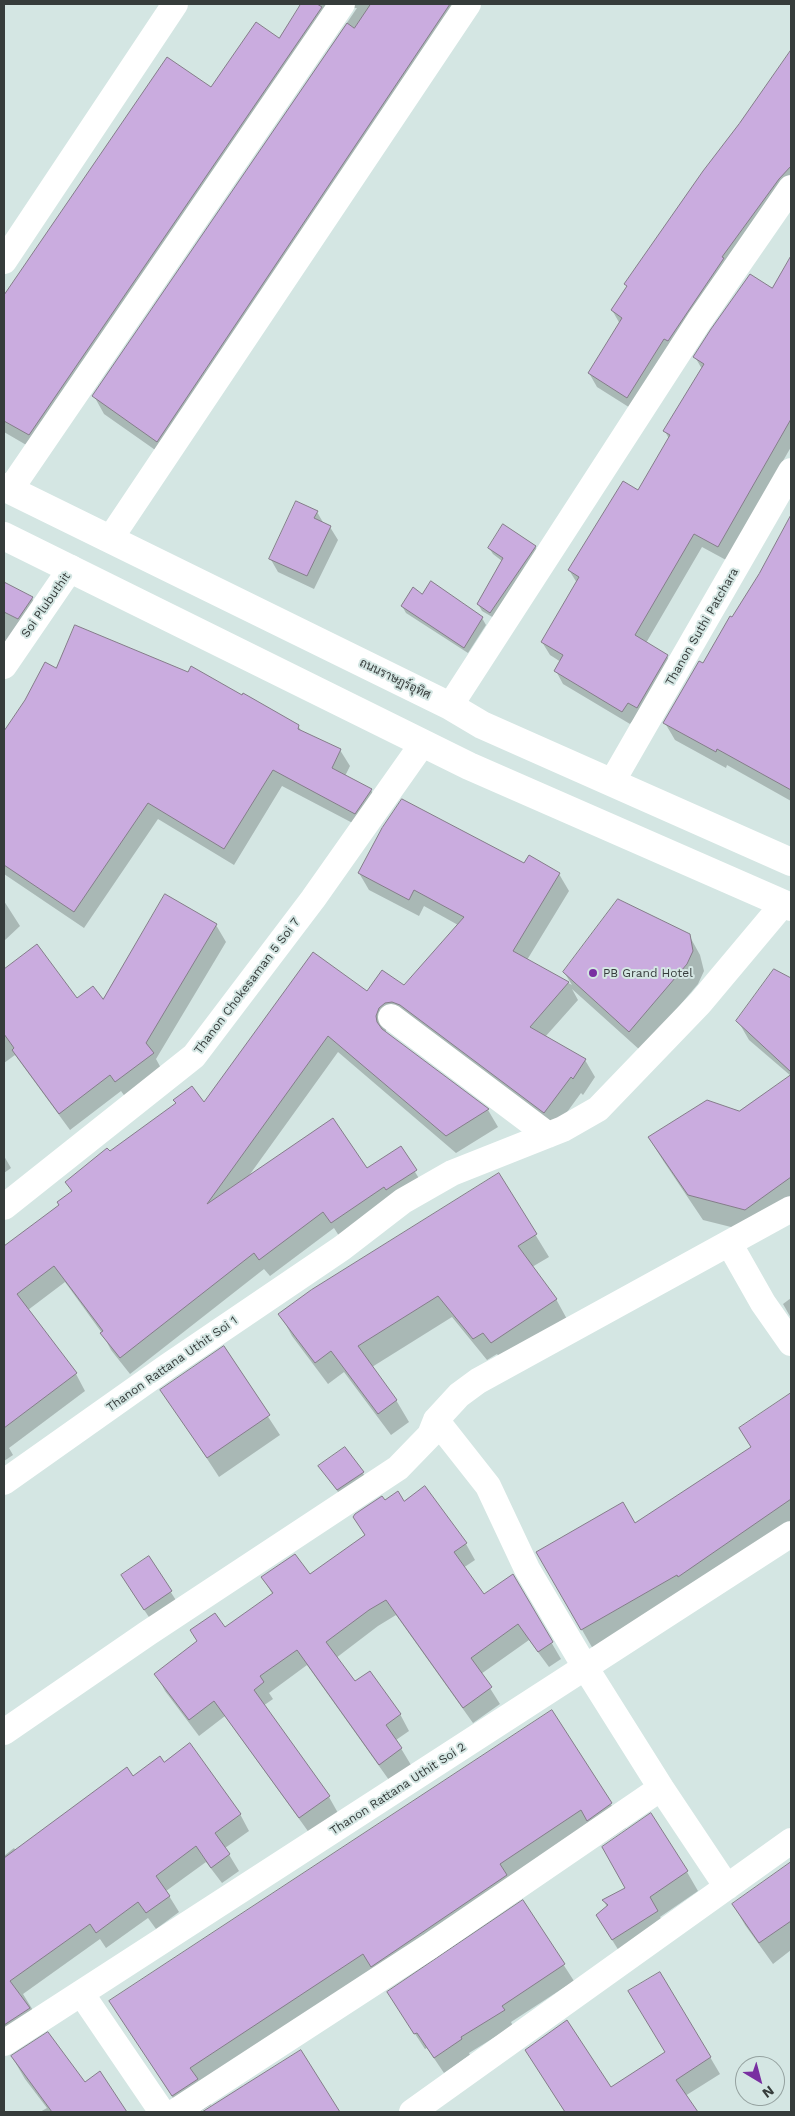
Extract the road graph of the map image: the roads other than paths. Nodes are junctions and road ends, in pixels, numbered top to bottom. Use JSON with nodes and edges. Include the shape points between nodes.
{"nodes":[{"id":1,"x":175,"y":4,"type":"edge"},
{"id":2,"x":342,"y":4,"type":"edge"},
{"id":3,"x":468,"y":4,"type":"edge"},
{"id":4,"x":791,"y":188,"type":"edge"},
{"id":5,"x":4,"y":261,"type":"edge"},
{"id":6,"x":791,"y":472,"type":"edge"},
{"id":7,"x":7,"y":488,"type":"edge"},
{"id":8,"x":4,"y":536,"type":"edge"},
{"id":9,"x":110,"y":539,"type":"junction"},
{"id":10,"x":71,"y":568,"type":"junction"},
{"id":11,"x":259,"y":613,"type":"junction"},
{"id":12,"x":242,"y":653,"type":"junction"},
{"id":13,"x":4,"y":666,"type":"edge"},
{"id":14,"x":450,"y":706,"type":"junction"},
{"id":15,"x":423,"y":744,"type":"junction"},
{"id":16,"x":612,"y":782,"type":"junction"},
{"id":17,"x":791,"y":862,"type":"edge"},
{"id":18,"x":787,"y":906,"type":"edge"},
{"id":19,"x":391,"y":1017,"type":"dead end"},
{"id":20,"x":548,"y":1135,"type":"junction"},
{"id":21,"x":4,"y":1207,"type":"edge"},
{"id":22,"x":791,"y":1209,"type":"edge"},
{"id":23,"x":729,"y":1244,"type":"junction"},
{"id":24,"x":791,"y":1343,"type":"edge"},
{"id":25,"x":436,"y":1420,"type":"junction"},
{"id":26,"x":4,"y":1482,"type":"edge"},
{"id":27,"x":791,"y":1534,"type":"edge"},
{"id":28,"x":585,"y":1667,"type":"junction"},
{"id":29,"x":4,"y":1732,"type":"edge"},
{"id":30,"x":661,"y":1788,"type":"junction"},
{"id":31,"x":791,"y":1841,"type":"edge"},
{"id":32,"x":727,"y":1887,"type":"junction"},
{"id":33,"x":81,"y":1993,"type":"junction"},
{"id":34,"x":4,"y":2043,"type":"edge"},
{"id":35,"x":162,"y":2112,"type":"edge"},
{"id":36,"x":175,"y":2112,"type":"edge"},
{"id":37,"x":412,"y":2112,"type":"edge"}],
"edges":[{"from":1,"to":5,"type":"street"},
{"from":2,"to":7,"type":"street"},
{"from":3,"to":9,"type":"street"},
{"from":4,"to":14,"type":"street","via":[[699,321]]},
{"from":6,"to":16,"type":"street","name":"Thanon Suthi Patchara"},
{"from":7,"to":9,"type":"street","name":"ถนนราษฏร์อุทิศ"},
{"from":8,"to":10,"type":"street"},
{"from":9,"to":11,"type":"street","name":"ถนนราษฏร์อุทิศ"},
{"from":10,"to":12,"type":"street"},
{"from":10,"to":13,"type":"street","name":"Soi Plubuthit"},
{"from":11,"to":12,"type":"street"},
{"from":11,"to":14,"type":"street","name":"ถนนราษฏร์อุทิศ"},
{"from":12,"to":15,"type":"street"},
{"from":14,"to":16,"type":"street","name":"ถนนราษฏร์อุทิศ","via":[[482,725]]},
{"from":15,"to":18,"type":"street"},
{"from":15,"to":21,"type":"street","name":"Thanon Chokesaman 5 Soi 7","via":[[313,900],[194,1056]]},
{"from":16,"to":17,"type":"street","name":"ถนนราษฏร์อุทิศ"},
{"from":18,"to":20,"type":"street","name":"Thanon Rattana Uthit Soi 1","via":[[598,1109]]},
{"from":19,"to":20,"type":"street"},
{"from":20,"to":26,"type":"street","name":"Thanon Rattana Uthit Soi 1","via":[[452,1173],[403,1201],[342,1248]]},
{"from":22,"to":23,"type":"street"},
{"from":23,"to":24,"type":"street"},
{"from":23,"to":25,"type":"street","via":[[478,1381],[459,1394]]},
{"from":25,"to":28,"type":"street","via":[[488,1486],[527,1569]]},
{"from":25,"to":29,"type":"street","via":[[430,1435],[398,1468]]},
{"from":27,"to":28,"type":"street","name":"Thanon Rattana Uthit Soi 2"},
{"from":28,"to":30,"type":"street"},
{"from":28,"to":33,"type":"street","name":"Thanon Rattana Uthit Soi 2"},
{"from":30,"to":32,"type":"street"},
{"from":30,"to":36,"type":"street","via":[[430,1946]]},
{"from":31,"to":32,"type":"street"},
{"from":32,"to":37,"type":"street"},
{"from":33,"to":34,"type":"street","name":"Thanon Rattana Uthit Soi 2"},
{"from":33,"to":35,"type":"street"}]}
